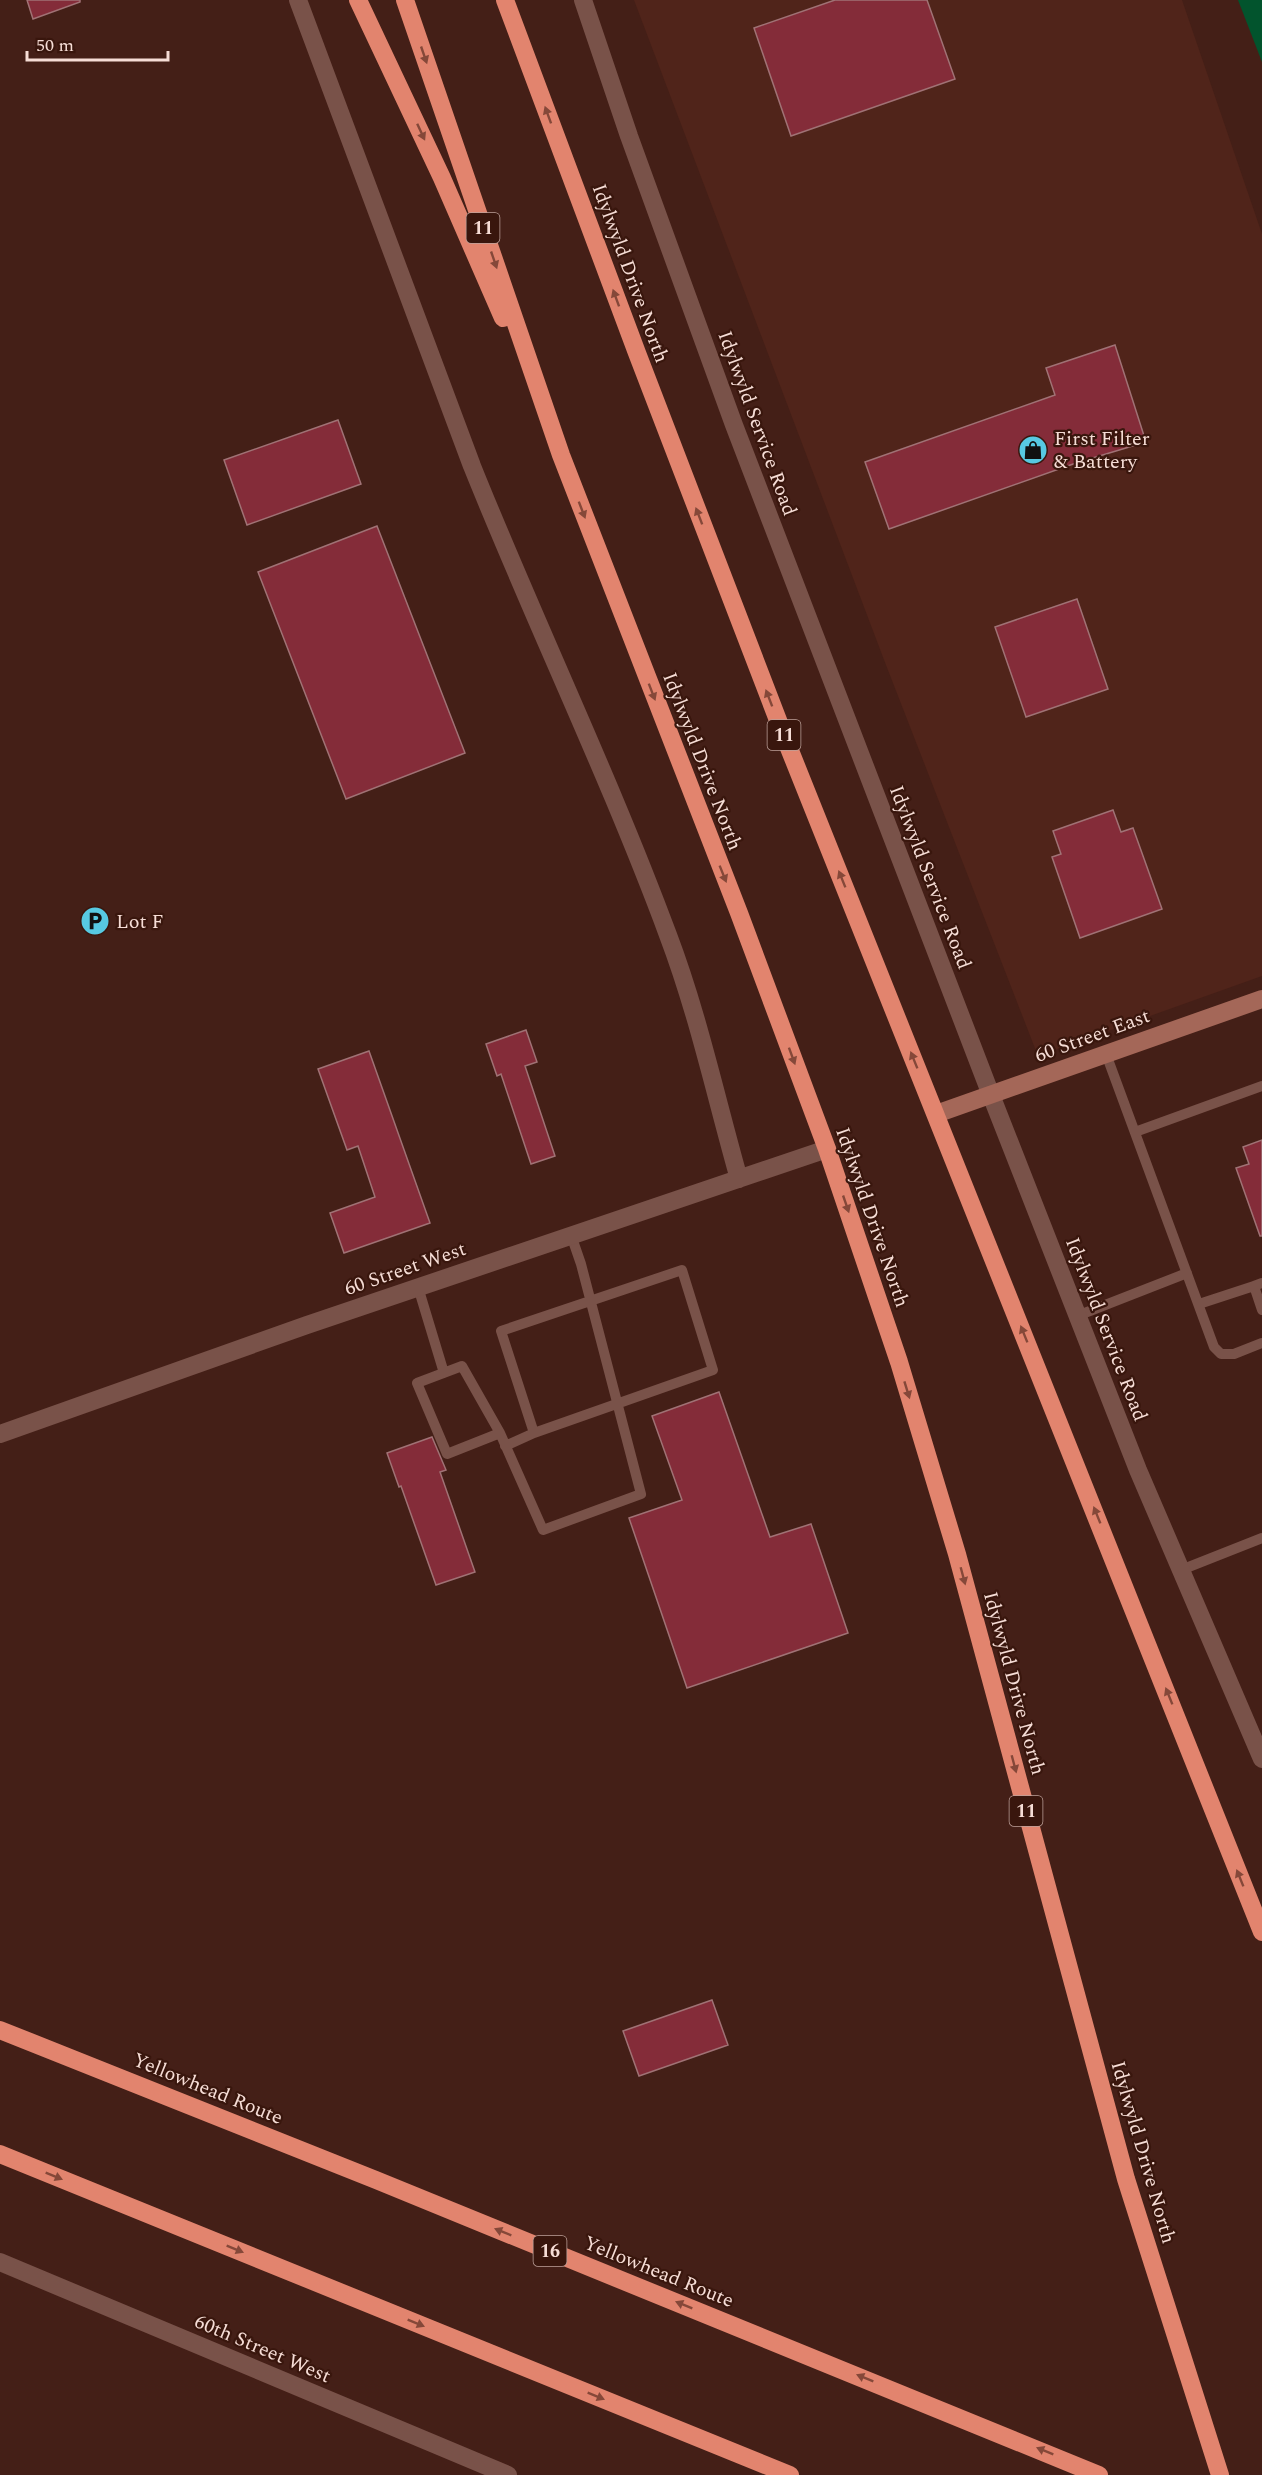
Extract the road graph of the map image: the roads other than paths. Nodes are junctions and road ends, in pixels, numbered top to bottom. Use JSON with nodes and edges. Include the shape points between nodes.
{"nodes":[{"id":1,"x":298,"y":0,"type":"edge"},
{"id":2,"x":358,"y":0,"type":"edge"},
{"id":3,"x":405,"y":0,"type":"edge"},
{"id":4,"x":505,"y":0,"type":"edge"},
{"id":5,"x":583,"y":0,"type":"edge"},
{"id":6,"x":561,"y":455,"type":"junction"},
{"id":7,"x":1262,"y":999,"type":"edge"},
{"id":8,"x":1106,"y":1054,"type":"junction"},
{"id":9,"x":1262,"y":1086,"type":"edge"},
{"id":10,"x":991,"y":1095,"type":"junction"},
{"id":11,"x":936,"y":1114,"type":"junction"},
{"id":12,"x":1135,"y":1132,"type":"junction"},
{"id":13,"x":827,"y":1149,"type":"junction"},
{"id":14,"x":739,"y":1179,"type":"junction"},
{"id":15,"x":571,"y":1235,"type":"junction"},
{"id":16,"x":1187,"y":1273,"type":"junction"},
{"id":17,"x":1258,"y":1285,"type":"edge"},
{"id":18,"x":418,"y":1287,"type":"junction"},
{"id":19,"x":591,"y":1300,"type":"junction"},
{"id":20,"x":1199,"y":1305,"type":"junction"},
{"id":21,"x":1262,"y":1310,"type":"edge"},
{"id":22,"x":1077,"y":1316,"type":"junction"},
{"id":23,"x":1262,"y":1343,"type":"edge"},
{"id":24,"x":444,"y":1373,"type":"junction"},
{"id":25,"x":618,"y":1403,"type":"junction"},
{"id":26,"x":500,"y":1433,"type":"junction"},
{"id":27,"x":534,"y":1433,"type":"junction"},
{"id":28,"x":0,"y":1434,"type":"edge"},
{"id":29,"x":505,"y":1446,"type":"junction"},
{"id":30,"x":1262,"y":1538,"type":"edge"},
{"id":31,"x":1181,"y":1570,"type":"junction"},
{"id":32,"x":1262,"y":1760,"type":"edge"},
{"id":33,"x":1262,"y":1932,"type":"edge"},
{"id":34,"x":0,"y":2030,"type":"edge"},
{"id":35,"x":0,"y":2154,"type":"edge"},
{"id":36,"x":0,"y":2262,"type":"edge"},
{"id":37,"x":508,"y":2475,"type":"edge"},
{"id":38,"x":790,"y":2475,"type":"edge"},
{"id":39,"x":1099,"y":2475,"type":"edge"},
{"id":40,"x":1220,"y":2475,"type":"edge"}],
"edges":[{"from":1,"to":14,"type":"street","via":[[498,532],[594,749],[669,938]]},
{"from":2,"to":6,"type":"highway","one_way":true,"via":[[442,178]]},
{"from":3,"to":6,"type":"highway","name":"Idylwyld Drive North","number":"11","one_way":true},
{"from":11,"to":4,"type":"highway","name":"Idylwyld Drive North","number":"11","one_way":true,"via":[[772,706]]},
{"from":5,"to":10,"type":"street","name":"Idylwyld Service Road","via":[[734,425]]},
{"from":6,"to":13,"type":"highway","name":"Idylwyld Drive North","number":"11","one_way":true},
{"from":7,"to":8,"type":"street","name":"60 Street East"},
{"from":8,"to":10,"type":"street","name":"60 Street East"},
{"from":8,"to":12,"type":"lane"},
{"from":9,"to":12,"type":"lane"},
{"from":10,"to":11,"type":"street","name":"60 Street East"},
{"from":10,"to":22,"type":"street","name":"Idylwyld Service Road"},
{"from":33,"to":11,"type":"highway","name":"Idylwyld Drive North","number":"11","one_way":true},
{"from":12,"to":16,"type":"lane"},
{"from":13,"to":14,"type":"street","name":"60 Street West"},
{"from":13,"to":40,"type":"highway","name":"Idylwyld Drive North","number":"11","one_way":true,"via":[[957,1554],[1126,2179]]},
{"from":14,"to":15,"type":"street","name":"60 Street West"},
{"from":15,"to":18,"type":"street","name":"60 Street West"},
{"from":15,"to":19,"type":"lane"},
{"from":16,"to":20,"type":"lane"},
{"from":16,"to":22,"type":"lane"},
{"from":17,"to":20,"type":"lane"},
{"from":17,"to":21,"type":"lane"},
{"from":18,"to":24,"type":"lane"},
{"from":18,"to":28,"type":"street","name":"60 Street West"},
{"from":19,"to":25,"type":"lane"},
{"from":19,"to":25,"type":"lane","via":[[682,1270],[713,1370]]},
{"from":19,"to":27,"type":"lane","via":[[501,1331]]},
{"from":20,"to":23,"type":"lane","via":[[1214,1347],[1221,1354],[1234,1354]]},
{"from":22,"to":31,"type":"street","name":"Idylwyld Service Road"},
{"from":24,"to":26,"type":"lane","via":[[462,1366]]},
{"from":24,"to":26,"type":"lane","via":[[417,1383],[447,1454]]},
{"from":25,"to":27,"type":"lane"},
{"from":25,"to":29,"type":"lane","via":[[641,1494],[543,1530]]},
{"from":26,"to":29,"type":"lane"},
{"from":27,"to":29,"type":"lane"},
{"from":30,"to":31,"type":"lane"},
{"from":31,"to":32,"type":"street","name":"Idylwyld Service Road"},
{"from":39,"to":34,"type":"highway","name":"Yellowhead Route","number":"16","one_way":true},
{"from":35,"to":38,"type":"highway","one_way":true},
{"from":36,"to":37,"type":"street","name":"60th Street West"}]}
